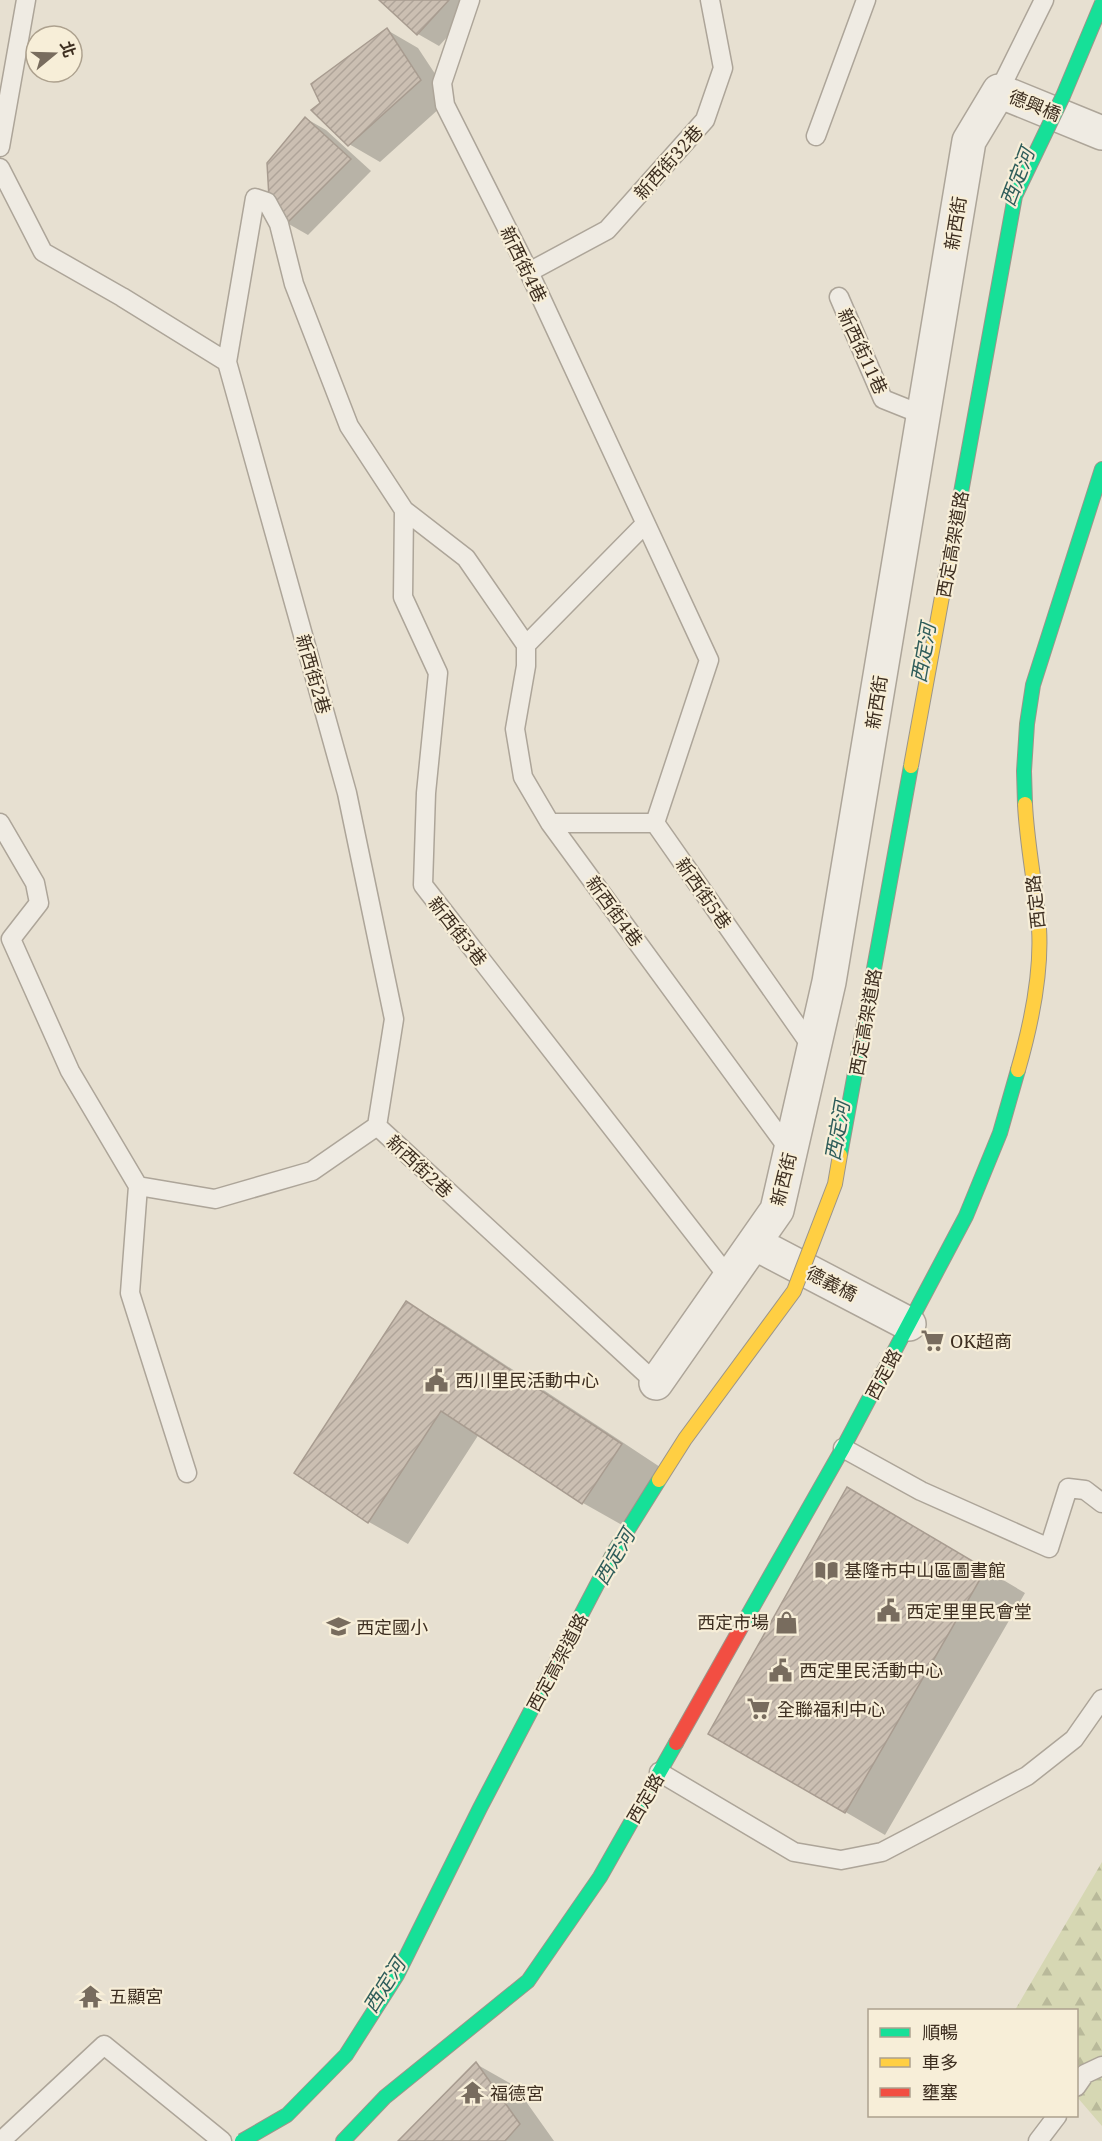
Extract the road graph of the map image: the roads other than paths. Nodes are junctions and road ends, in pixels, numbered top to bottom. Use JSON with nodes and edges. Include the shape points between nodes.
{"nodes":[{"id":1,"x":26,"y":0,"type":"edge"},
{"id":2,"x":470,"y":0,"type":"edge"},
{"id":3,"x":710,"y":0,"type":"edge"},
{"id":4,"x":866,"y":0,"type":"edge"},
{"id":5,"x":1044,"y":0,"type":"edge"},
{"id":6,"x":1102,"y":3,"type":"edge"},
{"id":7,"x":999,"y":91,"type":"junction"},
{"id":8,"x":1102,"y":133,"type":"edge"},
{"id":9,"x":816,"y":136,"type":"dead end"},
{"id":10,"x":0,"y":147,"type":"edge"},
{"id":11,"x":0,"y":168,"type":"edge"},
{"id":12,"x":529,"y":272,"type":"junction"},
{"id":13,"x":839,"y":297,"type":"dead end"},
{"id":14,"x":227,"y":362,"type":"junction"},
{"id":15,"x":923,"y":415,"type":"junction"},
{"id":16,"x":1102,"y":469,"type":"edge"},
{"id":17,"x":404,"y":510,"type":"junction"},
{"id":18,"x":645,"y":524,"type":"junction"},
{"id":19,"x":526,"y":645,"type":"junction"},
{"id":20,"x":0,"y":823,"type":"edge"},
{"id":21,"x":550,"y":823,"type":"junction"},
{"id":22,"x":655,"y":823,"type":"junction"},
{"id":23,"x":814,"y":1050,"type":"junction"},
{"id":24,"x":377,"y":1126,"type":"junction"},
{"id":25,"x":790,"y":1151,"type":"junction"},
{"id":26,"x":138,"y":1186,"type":"junction"},
{"id":27,"x":754,"y":1243,"type":"junction"},
{"id":28,"x":729,"y":1278,"type":"junction"},
{"id":29,"x":909,"y":1324,"type":"junction"},
{"id":30,"x":656,"y":1383,"type":"joint"},
{"id":31,"x":843,"y":1448,"type":"junction"},
{"id":32,"x":187,"y":1473,"type":"dead end"},
{"id":33,"x":1102,"y":1503,"type":"edge"},
{"id":34,"x":1102,"y":1699,"type":"edge"},
{"id":35,"x":659,"y":1772,"type":"junction"},
{"id":36,"x":1102,"y":2066,"type":"edge"},
{"id":37,"x":1078,"y":2085,"type":"edge"},
{"id":38,"x":1056,"y":2117,"type":"edge"},
{"id":39,"x":1,"y":2141,"type":"edge"},
{"id":40,"x":222,"y":2141,"type":"edge"},
{"id":41,"x":242,"y":2141,"type":"edge"},
{"id":42,"x":343,"y":2141,"type":"edge"},
{"id":43,"x":1038,"y":2141,"type":"edge"}],
"edges":[{"from":1,"to":10,"type":"lane"},
{"from":2,"to":12,"type":"lane","name":"新西街4巷","via":[[442,83],[445,105]]},
{"from":3,"to":12,"type":"lane","name":"新西街32巷","via":[[723,68],[705,120],[607,230]]},
{"from":4,"to":9,"type":"lane"},
{"from":5,"to":7,"type":"lane","name":"新西街"},
{"from":6,"to":41,"type":"street","name":"西定高架道路","bridge":true,"via":[[1064,96],[1015,196],[835,1184],[794,1291],[685,1439],[614,1552],[397,1975],[346,2055],[286,2115]]},
{"from":7,"to":8,"type":"street","name":"德興橋"},
{"from":7,"to":15,"type":"street","name":"新西街","via":[[969,141]]},
{"from":11,"to":14,"type":"lane","via":[[43,252]]},
{"from":12,"to":18,"type":"lane","name":"新西街4巷"},
{"from":13,"to":15,"type":"lane","name":"新西街11巷","via":[[883,399]]},
{"from":14,"to":17,"type":"lane","name":"新西街2巷","via":[[255,198],[267,202],[279,224],[294,284],[349,426]]},
{"from":14,"to":24,"type":"lane","name":"新西街2巷","via":[[347,793],[394,1019]]},
{"from":15,"to":23,"type":"street","name":"新西街","via":[[829,982]]},
{"from":16,"to":29,"type":"street","name":"西定路","via":[[1038,667],[1027,724],[1026,820],[1039,930],[1036,990],[1025,1047],[1000,1133],[966,1215]]},
{"from":17,"to":19,"type":"lane","via":[[466,558]]},
{"from":17,"to":28,"type":"lane","name":"新西街3巷","via":[[403,597],[438,673],[426,793],[423,885]]},
{"from":18,"to":19,"type":"lane"},
{"from":18,"to":22,"type":"lane","name":"新西街4巷","via":[[709,660]]},
{"from":19,"to":21,"type":"lane","name":"新西街4巷","via":[[515,729],[523,777]]},
{"from":20,"to":26,"type":"lane","via":[[35,883],[39,903],[12,939],[70,1071]]},
{"from":21,"to":22,"type":"lane"},
{"from":21,"to":25,"type":"lane","name":"新西街4巷"},
{"from":22,"to":23,"type":"lane","name":"新西街5巷"},
{"from":23,"to":25,"type":"street","name":"新西街"},
{"from":24,"to":26,"type":"lane","via":[[312,1171],[215,1198]]},
{"from":24,"to":30,"type":"lane","name":"新西街2巷"},
{"from":25,"to":27,"type":"street","name":"新西街","via":[[777,1210]]},
{"from":26,"to":32,"type":"lane","via":[[130,1293]]},
{"from":27,"to":28,"type":"street","name":"新西街"},
{"from":27,"to":29,"type":"street","name":"德義橋"},
{"from":28,"to":30,"type":"street","name":"新西街"},
{"from":29,"to":31,"type":"street","name":"西定路"},
{"from":31,"to":33,"type":"lane","via":[[921,1491],[1049,1548],[1068,1488],[1086,1490]]},
{"from":31,"to":35,"type":"street","name":"西定路"},
{"from":34,"to":35,"type":"lane","via":[[1074,1739],[1027,1776],[882,1852],[841,1860],[794,1852]]},
{"from":35,"to":42,"type":"street","name":"西定路","via":[[600,1877],[528,1981],[385,2097]]},
{"from":36,"to":37,"type":"lane","via":[[1085,2074]]},
{"from":38,"to":43,"type":"lane"},
{"from":39,"to":40,"type":"lane","via":[[104,2045]]}]}
